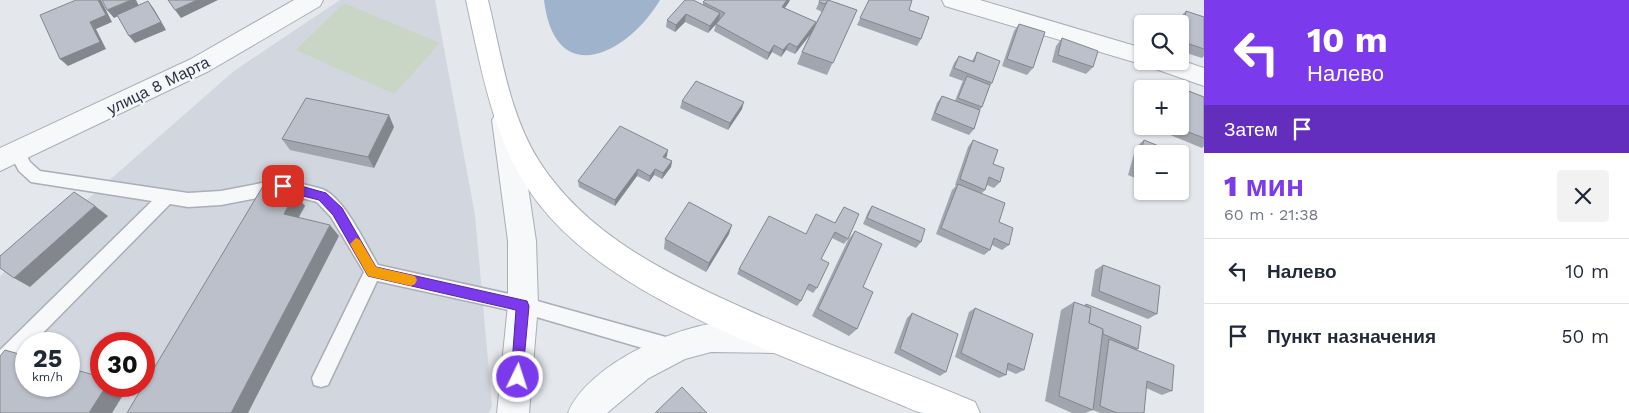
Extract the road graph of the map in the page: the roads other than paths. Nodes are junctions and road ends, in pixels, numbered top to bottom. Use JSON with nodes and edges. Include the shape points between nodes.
{"nodes":[{"id":1,"x":312,"y":0,"type":"edge"},
{"id":2,"x":477,"y":0,"type":"edge"},
{"id":3,"x":953,"y":0,"type":"edge"},
{"id":4,"x":1134,"y":56,"type":"edge"},
{"id":5,"x":1182,"y":70,"type":"edge"},
{"id":6,"x":1204,"y":77,"type":"edge"},
{"id":7,"x":505,"y":118,"type":"junction"},
{"id":8,"x":9,"y":156,"type":"edge"},
{"id":9,"x":167,"y":197,"type":"junction"},
{"id":10,"x":372,"y":272,"type":"junction"},
{"id":11,"x":523,"y":306,"type":"junction"},
{"id":12,"x":776,"y":338,"type":"junction"},
{"id":13,"x":673,"y":348,"type":"junction"},
{"id":14,"x":0,"y":363,"type":"edge"},
{"id":15,"x":321,"y":378,"type":"dead end"},
{"id":16,"x":513,"y":413,"type":"edge"},
{"id":17,"x":584,"y":413,"type":"edge"},
{"id":18,"x":964,"y":413,"type":"edge"}],
"edges":[{"from":1,"to":8,"type":"street","name":"улица 8 Марта","via":[[200,65]]},
{"from":2,"to":7,"type":"street"},
{"from":3,"to":4,"type":"street"},
{"from":5,"to":6,"type":"street"},
{"from":7,"to":11,"type":"street","via":[[522,241]]},
{"from":7,"to":12,"type":"street","via":[[530,169],[572,222],[640,272]]},
{"from":8,"to":9,"type":"lane","via":[[37,177]]},
{"from":9,"to":10,"type":"lane","via":[[188,200],[221,198],[283,186],[322,196],[338,212]]},
{"from":9,"to":14,"type":"lane"},
{"from":10,"to":11,"type":"lane"},
{"from":10,"to":15,"type":"lane"},
{"from":11,"to":13,"type":"lane"},
{"from":11,"to":16,"type":"street"},
{"from":12,"to":13,"type":"street","via":[[703,339]]},
{"from":12,"to":18,"type":"street"},
{"from":13,"to":17,"type":"street","via":[[633,369]]}]}
